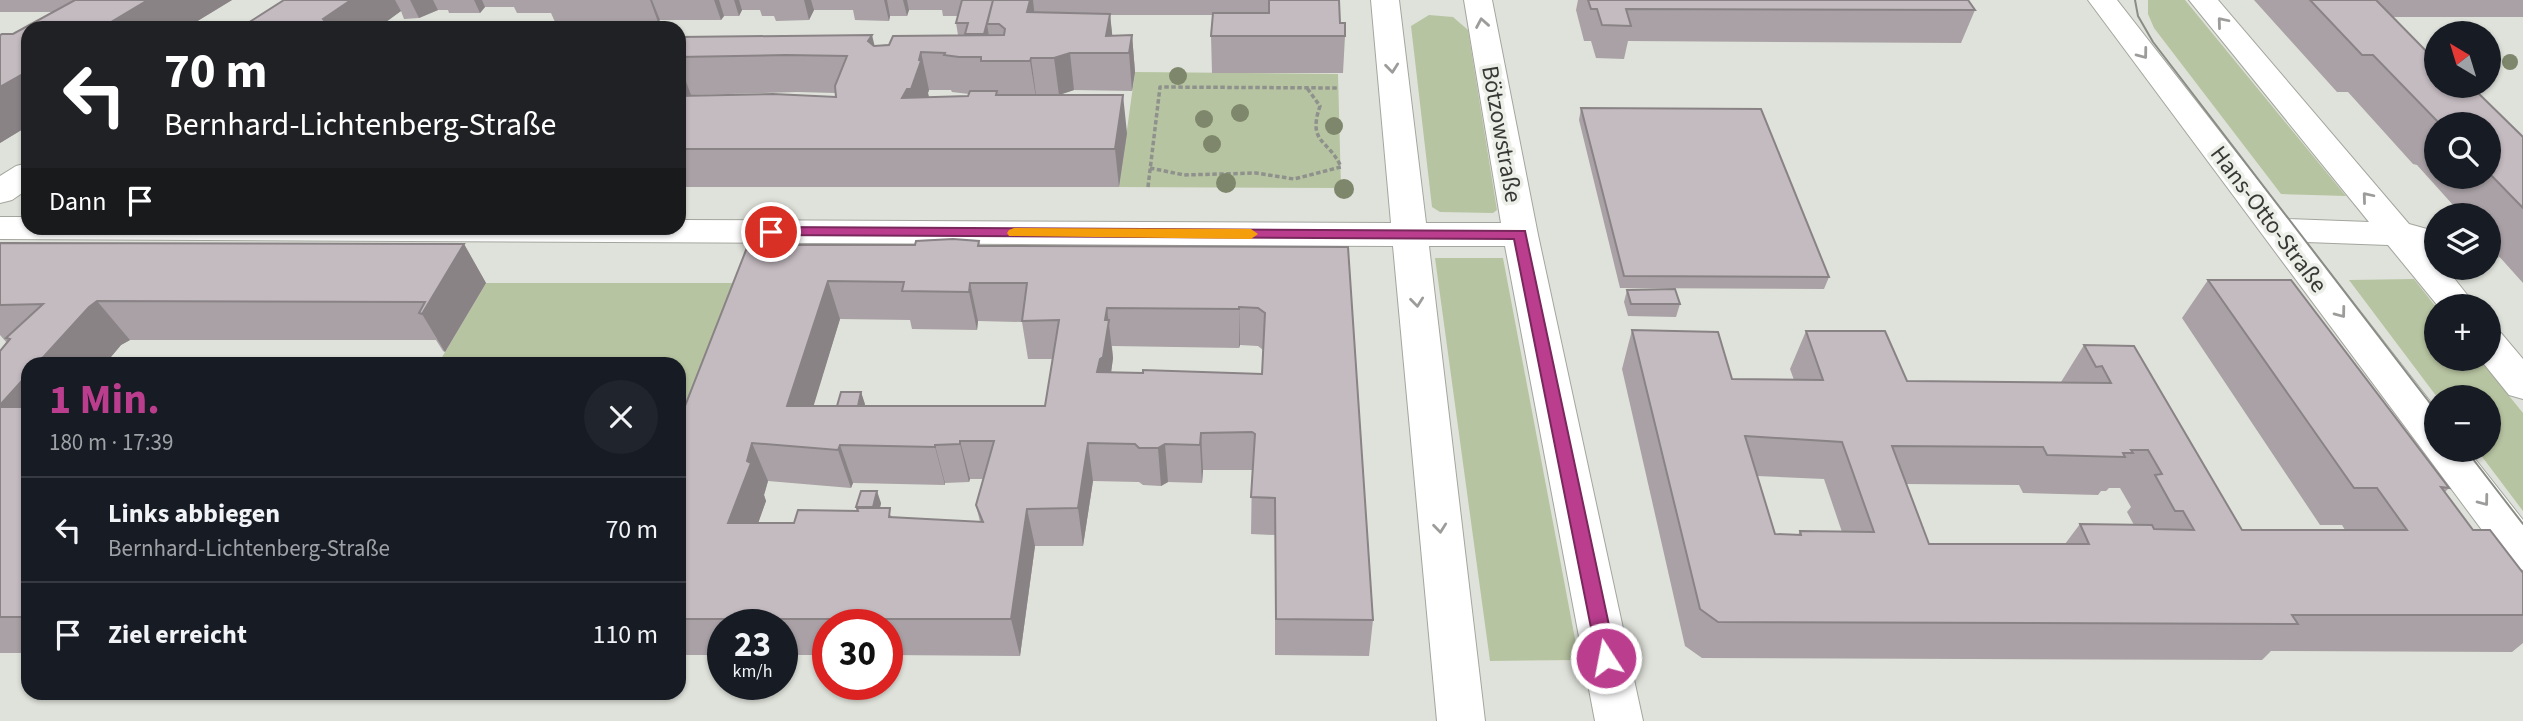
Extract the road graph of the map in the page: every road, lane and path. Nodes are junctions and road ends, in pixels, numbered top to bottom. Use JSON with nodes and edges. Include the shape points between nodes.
{"nodes":[{"id":1,"x":1385,"y":0,"type":"edge"},
{"id":2,"x":1478,"y":0,"type":"edge"},
{"id":3,"x":2102,"y":0,"type":"edge"},
{"id":4,"x":2203,"y":0,"type":"edge"},
{"id":5,"x":1307,"y":88,"type":"junction"},
{"id":6,"x":1339,"y":88,"type":"dead end"},
{"id":7,"x":1150,"y":168,"type":"junction"},
{"id":8,"x":21,"y":178,"type":"edge"},
{"id":9,"x":1148,"y":187,"type":"dead end"},
{"id":10,"x":0,"y":192,"type":"edge"},
{"id":11,"x":0,"y":228,"type":"edge"},
{"id":12,"x":21,"y":228,"type":"edge"},
{"id":13,"x":2277,"y":230,"type":"junction"},
{"id":14,"x":686,"y":231,"type":"edge"},
{"id":15,"x":1410,"y":234,"type":"junction"},
{"id":16,"x":2398,"y":234,"type":"junction"},
{"id":17,"x":1520,"y":235,"type":"junction"},
{"id":18,"x":2424,"y":239,"type":"edge"},
{"id":19,"x":2448,"y":294,"type":"edge"},
{"id":20,"x":2501,"y":359,"type":"edge"},
{"id":21,"x":2523,"y":385,"type":"edge"},
{"id":22,"x":2424,"y":422,"type":"edge"},
{"id":23,"x":2454,"y":462,"type":"edge"},
{"id":24,"x":2523,"y":552,"type":"edge"},
{"id":25,"x":1461,"y":721,"type":"edge"},
{"id":26,"x":1619,"y":721,"type":"edge"}],
"edges":[{"from":1,"to":15,"type":"street","one_way":true},
{"from":17,"to":2,"type":"street","name":"Bötzowstraße","one_way":true},
{"from":3,"to":13,"type":"street","name":"Hans-Otto-Straße","one_way":true},
{"from":16,"to":4,"type":"street","one_way":true},
{"from":5,"to":6,"type":"path"},
{"from":5,"to":7,"type":"path","via":[[1160,87]]},
{"from":5,"to":7,"type":"path","via":[[1321,104],[1315,121],[1317,134],[1341,167],[1294,179],[1256,173],[1184,175]]},
{"from":7,"to":9,"type":"path"},
{"from":8,"to":10,"type":"street"},
{"from":11,"to":12,"type":"street"},
{"from":13,"to":16,"type":"street"},
{"from":13,"to":22,"type":"street","name":"Hans-Otto-Straße","one_way":true},
{"from":14,"to":15,"type":"street"},
{"from":15,"to":17,"type":"street"},
{"from":15,"to":25,"type":"street","one_way":true},
{"from":16,"to":18,"type":"street"},
{"from":16,"to":19,"type":"street"},
{"from":17,"to":26,"type":"street","name":"Bötzowstraße"},
{"from":20,"to":21,"type":"street"},
{"from":23,"to":24,"type":"street","one_way":true}]}
